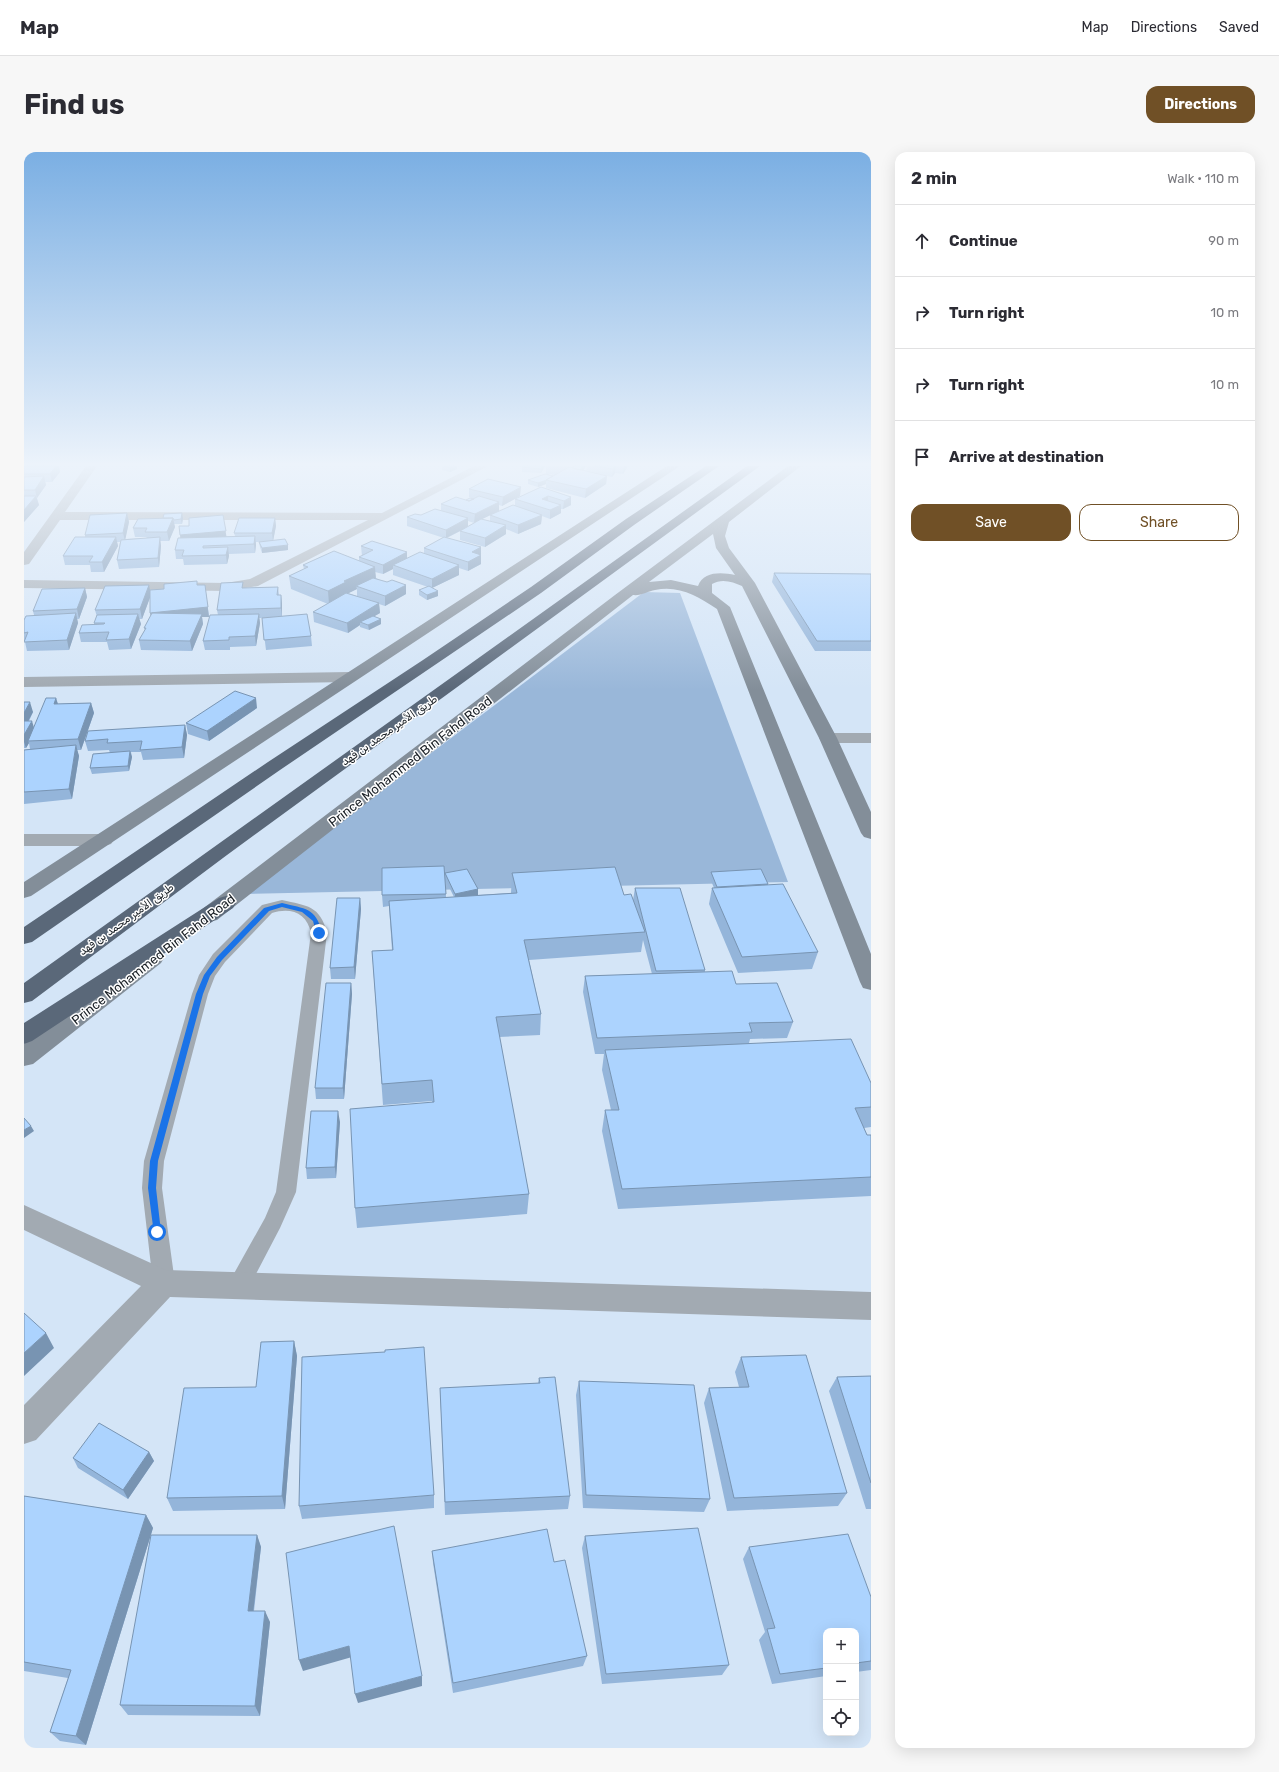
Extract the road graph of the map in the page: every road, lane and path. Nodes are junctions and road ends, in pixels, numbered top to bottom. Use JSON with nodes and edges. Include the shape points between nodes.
{"nodes":[{"id":1,"x":39,"y":540,"type":"edge"},
{"id":2,"x":337,"y":540,"type":"edge"},
{"id":3,"x":554,"y":540,"type":"edge"},
{"id":4,"x":604,"y":540,"type":"edge"},
{"id":5,"x":652,"y":540,"type":"edge"},
{"id":6,"x":696,"y":540,"type":"edge"},
{"id":7,"x":720,"y":540,"type":"edge"},
{"id":8,"x":24,"y":561,"type":"edge"},
{"id":9,"x":748,"y":583,"type":"junction"},
{"id":10,"x":24,"y":584,"type":"edge"},
{"id":11,"x":705,"y":593,"type":"junction"},
{"id":12,"x":620,"y":598,"type":"junction"},
{"id":13,"x":350,"y":677,"type":"junction"},
{"id":14,"x":24,"y":682,"type":"edge"},
{"id":15,"x":828,"y":738,"type":"junction"},
{"id":16,"x":871,"y":738,"type":"edge"},
{"id":17,"x":871,"y":833,"type":"edge"},
{"id":18,"x":24,"y":840,"type":"edge"},
{"id":19,"x":104,"y":840,"type":"junction"},
{"id":20,"x":24,"y":891,"type":"edge"},
{"id":21,"x":226,"y":902,"type":"junction"},
{"id":22,"x":24,"y":937,"type":"edge"},
{"id":23,"x":871,"y":982,"type":"edge"},
{"id":24,"x":24,"y":995,"type":"edge"},
{"id":25,"x":24,"y":1035,"type":"edge"},
{"id":26,"x":24,"y":1057,"type":"edge"},
{"id":27,"x":24,"y":1217,"type":"edge"},
{"id":28,"x":164,"y":1283,"type":"junction"},
{"id":29,"x":238,"y":1286,"type":"junction"},
{"id":30,"x":871,"y":1306,"type":"edge"},
{"id":31,"x":24,"y":1428,"type":"edge"}],
"edges":[{"from":1,"to":8,"type":"street"},
{"from":2,"to":10,"type":"street","via":[[253,583],[226,587]]},
{"from":3,"to":13,"type":"main road"},
{"from":4,"to":22,"type":"highway","via":[[536,590]]},
{"from":5,"to":24,"type":"highway","name":"طريق الأمير محمد بن فهد"},
{"from":6,"to":12,"type":"main road","name":"Prince Mohammed Bin Fahd Road"},
{"from":7,"to":9,"type":"main road","via":[[722,548]]},
{"from":9,"to":11,"type":"main road","via":[[736,578],[715,578],[705,585]]},
{"from":9,"to":15,"type":"main road"},
{"from":11,"to":12,"type":"main road","via":[[687,586],[666,584],[648,587]]},
{"from":11,"to":23,"type":"main road","via":[[723,606]]},
{"from":12,"to":21,"type":"main road","name":"Prince Mohammed Bin Fahd Road"},
{"from":13,"to":14,"type":"street"},
{"from":13,"to":19,"type":"main road"},
{"from":15,"to":16,"type":"street"},
{"from":15,"to":17,"type":"main road"},
{"from":18,"to":19,"type":"street"},
{"from":19,"to":20,"type":"main road"},
{"from":21,"to":25,"type":"highway"},
{"from":21,"to":26,"type":"main road","name":"Prince Mohammed Bin Fahd Road"},
{"from":27,"to":28,"type":"street"},
{"from":28,"to":29,"type":"street"},
{"from":28,"to":29,"type":"lane","via":[[152,1188],[154,1161],[200,994],[207,975],[219,958],[267,909],[282,905],[304,910],[316,920],[319,933],[286,1192],[273,1222]]},
{"from":28,"to":31,"type":"street"},
{"from":29,"to":30,"type":"street"}]}
